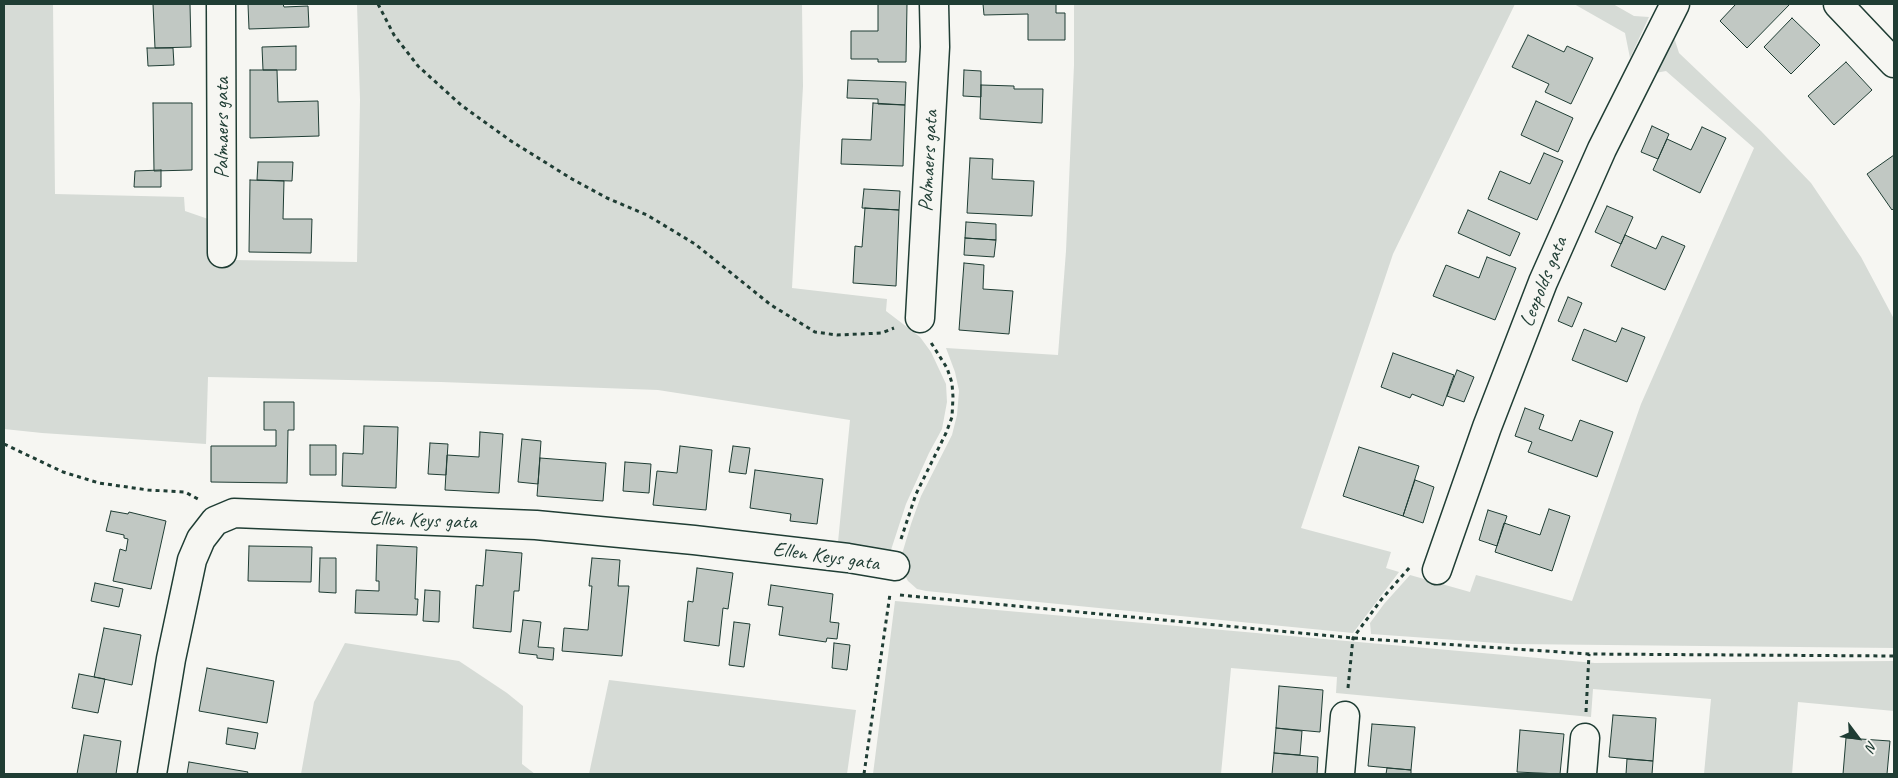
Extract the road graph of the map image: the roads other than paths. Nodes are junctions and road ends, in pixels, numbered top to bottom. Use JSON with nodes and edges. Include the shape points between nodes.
{"nodes":[{"id":1,"x":221,"y":4,"type":"edge"},
{"id":2,"x":934,"y":4,"type":"edge"},
{"id":3,"x":1676,"y":4,"type":"edge"},
{"id":4,"x":1838,"y":4,"type":"edge"},
{"id":5,"x":1894,"y":63,"type":"edge"},
{"id":6,"x":222,"y":253,"type":"dead end"},
{"id":7,"x":920,"y":318,"type":"road end"},
{"id":8,"x":895,"y":566,"type":"dead end"},
{"id":9,"x":1436,"y":570,"type":"road end"},
{"id":10,"x":1345,"y":716,"type":"road end"},
{"id":11,"x":1585,"y":738,"type":"road end"},
{"id":12,"x":152,"y":774,"type":"edge"},
{"id":13,"x":1340,"y":774,"type":"edge"},
{"id":14,"x":1582,"y":774,"type":"edge"}],
"edges":[{"from":1,"to":6,"type":"street","name":"Palmaers gata"},
{"from":2,"to":7,"type":"street","name":"Palmaers gata","via":[[935,47]]},
{"from":3,"to":9,"type":"street","name":"Leopolds gata","via":[[1602,149],[1543,282]]},
{"from":4,"to":5,"type":"street"},
{"from":8,"to":12,"type":"street","name":"Ellen Keys gata","via":[[694,540],[536,525],[234,513],[215,521],[201,539],[192,560]]},
{"from":10,"to":13,"type":"street"},
{"from":11,"to":14,"type":"street"}]}
